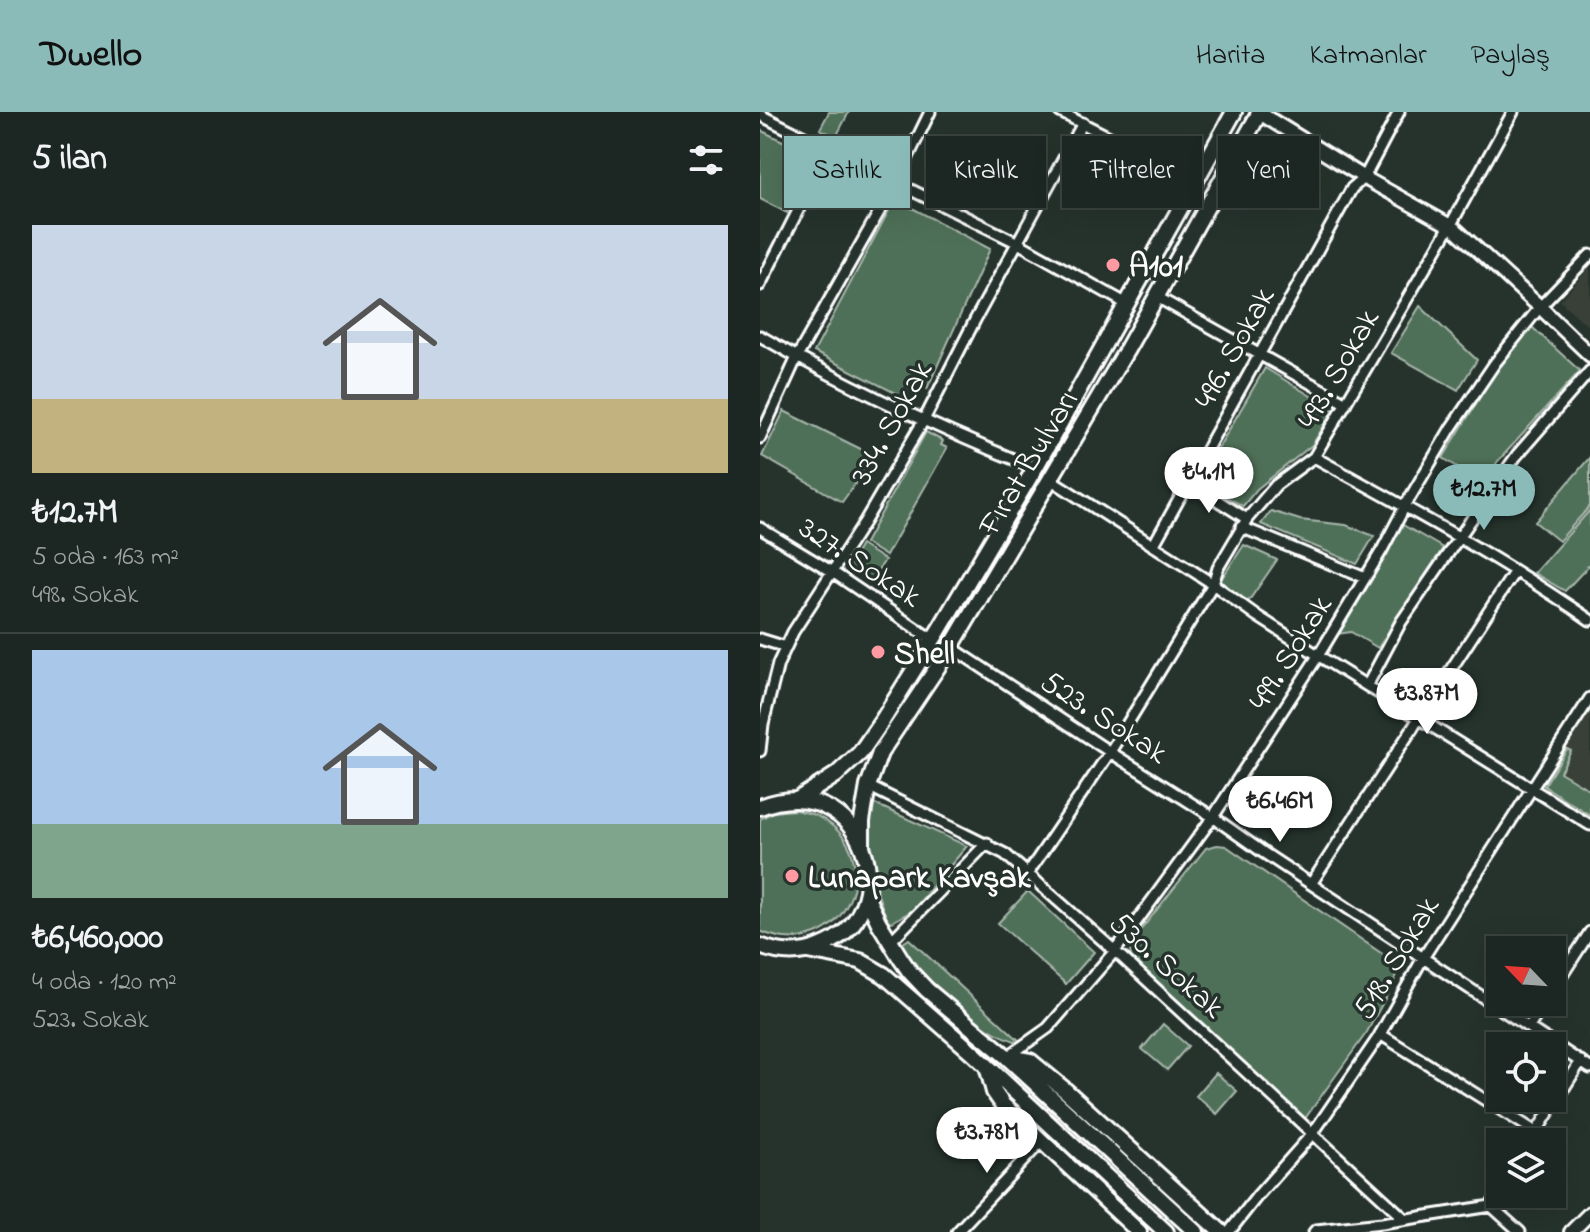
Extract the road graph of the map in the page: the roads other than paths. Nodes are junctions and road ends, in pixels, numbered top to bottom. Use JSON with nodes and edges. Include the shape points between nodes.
{"nodes":[{"id":1,"x":930,"y":112,"type":"edge"},
{"id":2,"x":1060,"y":112,"type":"edge"},
{"id":3,"x":1234,"y":112,"type":"edge"},
{"id":4,"x":1259,"y":112,"type":"edge"},
{"id":5,"x":1399,"y":112,"type":"edge"},
{"id":6,"x":1500,"y":112,"type":"edge"},
{"id":7,"x":766,"y":115,"type":"edge"},
{"id":8,"x":1511,"y":115,"type":"edge"},
{"id":9,"x":1083,"y":123,"type":"junction"},
{"id":10,"x":804,"y":136,"type":"edge"},
{"id":11,"x":1108,"y":136,"type":"edge"},
{"id":12,"x":910,"y":153,"type":"edge"},
{"id":13,"x":1202,"y":170,"type":"edge"},
{"id":14,"x":1364,"y":178,"type":"junction"},
{"id":15,"x":910,"y":189,"type":"edge"},
{"id":16,"x":799,"y":208,"type":"edge"},
{"id":17,"x":881,"y":208,"type":"edge"},
{"id":18,"x":1181,"y":208,"type":"edge"},
{"id":19,"x":1450,"y":226,"type":"junction"},
{"id":20,"x":1018,"y":243,"type":"junction"},
{"id":21,"x":1590,"y":255,"type":"edge"},
{"id":22,"x":760,"y":285,"type":"edge"},
{"id":23,"x":1157,"y":297,"type":"junction"},
{"id":24,"x":1127,"y":304,"type":"junction"},
{"id":25,"x":1540,"y":307,"type":"junction"},
{"id":26,"x":760,"y":336,"type":"edge"},
{"id":27,"x":1258,"y":354,"type":"junction"},
{"id":28,"x":1590,"y":355,"type":"edge"},
{"id":29,"x":797,"y":357,"type":"junction"},
{"id":30,"x":1590,"y":371,"type":"edge"},
{"id":31,"x":1346,"y":403,"type":"junction"},
{"id":32,"x":924,"y":420,"type":"junction"},
{"id":33,"x":760,"y":438,"type":"edge"},
{"id":34,"x":1314,"y":457,"type":"junction"},
{"id":35,"x":1035,"y":468,"type":"junction"},
{"id":36,"x":1050,"y":479,"type":"junction"},
{"id":37,"x":1188,"y":482,"type":"junction"},
{"id":38,"x":1405,"y":506,"type":"junction"},
{"id":39,"x":1244,"y":523,"type":"junction"},
{"id":40,"x":760,"y":528,"type":"edge"},
{"id":41,"x":1460,"y":538,"type":"junction"},
{"id":42,"x":1153,"y":546,"type":"junction"},
{"id":43,"x":831,"y":571,"type":"junction"},
{"id":44,"x":1515,"y":571,"type":"junction"},
{"id":45,"x":1365,"y":578,"type":"junction"},
{"id":46,"x":1213,"y":584,"type":"junction"},
{"id":47,"x":1590,"y":620,"type":"edge"},
{"id":48,"x":760,"y":639,"type":"edge"},
{"id":49,"x":933,"y":640,"type":"junction"},
{"id":50,"x":786,"y":647,"type":"junction"},
{"id":51,"x":951,"y":647,"type":"junction"},
{"id":52,"x":1318,"y":656,"type":"junction"},
{"id":53,"x":1367,"y":686,"type":"junction"},
{"id":54,"x":1590,"y":698,"type":"edge"},
{"id":55,"x":1419,"y":718,"type":"junction"},
{"id":56,"x":868,"y":742,"type":"junction"},
{"id":57,"x":760,"y":751,"type":"edge"},
{"id":58,"x":1110,"y":752,"type":"junction"},
{"id":59,"x":880,"y":753,"type":"junction"},
{"id":60,"x":868,"y":786,"type":"junction"},
{"id":61,"x":1532,"y":788,"type":"junction"},
{"id":62,"x":797,"y":800,"type":"junction"},
{"id":63,"x":765,"y":803,"type":"edge"},
{"id":64,"x":1213,"y":817,"type":"junction"},
{"id":65,"x":1590,"y":825,"type":"edge"},
{"id":66,"x":987,"y":843,"type":"junction"},
{"id":67,"x":862,"y":845,"type":"junction"},
{"id":68,"x":1028,"y":873,"type":"junction"},
{"id":69,"x":1311,"y":884,"type":"junction"},
{"id":70,"x":866,"y":896,"type":"junction"},
{"id":71,"x":1590,"y":932,"type":"edge"},
{"id":72,"x":890,"y":942,"type":"junction"},
{"id":73,"x":760,"y":947,"type":"edge"},
{"id":74,"x":808,"y":951,"type":"junction"},
{"id":75,"x":1115,"y":951,"type":"junction"},
{"id":76,"x":1423,"y":958,"type":"junction"},
{"id":77,"x":1566,"y":969,"type":"edge"},
{"id":78,"x":1536,"y":1016,"type":"edge"},
{"id":79,"x":1529,"y":1027,"type":"junction"},
{"id":80,"x":1380,"y":1034,"type":"junction"},
{"id":81,"x":1007,"y":1057,"type":"junction"},
{"id":82,"x":1581,"y":1061,"type":"junction"},
{"id":83,"x":987,"y":1066,"type":"junction"},
{"id":84,"x":1590,"y":1068,"type":"edge"},
{"id":85,"x":1530,"y":1128,"type":"edge"},
{"id":86,"x":1539,"y":1128,"type":"edge"},
{"id":87,"x":1313,"y":1133,"type":"junction"},
{"id":88,"x":1042,"y":1141,"type":"junction"},
{"id":89,"x":1486,"y":1207,"type":"edge"},
{"id":90,"x":1493,"y":1208,"type":"edge"},
{"id":91,"x":1590,"y":1213,"type":"edge"},
{"id":92,"x":1405,"y":1219,"type":"junction"},
{"id":93,"x":1133,"y":1230,"type":"edge"},
{"id":94,"x":957,"y":1232,"type":"edge"},
{"id":95,"x":1166,"y":1232,"type":"edge"},
{"id":96,"x":1196,"y":1232,"type":"edge"},
{"id":97,"x":1221,"y":1232,"type":"edge"},
{"id":98,"x":1229,"y":1232,"type":"edge"},
{"id":99,"x":1314,"y":1232,"type":"edge"},
{"id":100,"x":1520,"y":1232,"type":"edge"},
{"id":101,"x":1571,"y":1232,"type":"edge"}],
"edges":[{"from":1,"to":12,"type":"street"},
{"from":2,"to":9,"type":"street"},
{"from":3,"to":13,"type":"main road","name":"Fırat Bulvarı"},
{"from":4,"to":14,"type":"street"},
{"from":4,"to":23,"type":"main road","name":"Fırat Bulvarı"},
{"from":5,"to":14,"type":"street","name":"496. Sokak"},
{"from":6,"to":8,"type":"street"},
{"from":7,"to":10,"type":"street"},
{"from":8,"to":19,"type":"street","name":"493. Sokak"},
{"from":9,"to":11,"type":"street"},
{"from":9,"to":20,"type":"street","name":"334. Sokak"},
{"from":14,"to":19,"type":"street"},
{"from":14,"to":27,"type":"street","name":"496. Sokak","via":[[1352,188]]},
{"from":15,"to":20,"type":"street"},
{"from":16,"to":22,"type":"street"},
{"from":17,"to":29,"type":"street"},
{"from":18,"to":24,"type":"main road","name":"Fırat Bulvarı"},
{"from":19,"to":25,"type":"street"},
{"from":19,"to":31,"type":"street","name":"493. Sokak"},
{"from":20,"to":24,"type":"street"},
{"from":20,"to":32,"type":"street","name":"334. Sokak"},
{"from":21,"to":25,"type":"street","name":"499. Sokak"},
{"from":23,"to":27,"type":"street"},
{"from":23,"to":36,"type":"main road","name":"Fırat Bulvarı"},
{"from":24,"to":35,"type":"main road","name":"Fırat Bulvarı"},
{"from":25,"to":28,"type":"street"},
{"from":25,"to":38,"type":"street","name":"499. Sokak","via":[[1495,363]]},
{"from":26,"to":29,"type":"street"},
{"from":27,"to":31,"type":"street"},
{"from":27,"to":37,"type":"street","name":"496. Sokak"},
{"from":29,"to":32,"type":"street"},
{"from":29,"to":33,"type":"street"},
{"from":30,"to":41,"type":"street","via":[[1517,455]]},
{"from":31,"to":34,"type":"street","name":"493. Sokak"},
{"from":32,"to":35,"type":"street"},
{"from":32,"to":43,"type":"street","name":"334. Sokak"},
{"from":34,"to":38,"type":"street"},
{"from":34,"to":39,"type":"street","name":"493. Sokak","via":[[1276,485]]},
{"from":35,"to":49,"type":"main road","name":"Fırat Bulvarı"},
{"from":36,"to":42,"type":"street"},
{"from":36,"to":51,"type":"main road","name":"Fırat Bulvarı"},
{"from":37,"to":39,"type":"street"},
{"from":37,"to":42,"type":"street","name":"496. Sokak"},
{"from":38,"to":41,"type":"street"},
{"from":38,"to":45,"type":"street","name":"499. Sokak"},
{"from":39,"to":45,"type":"street"},
{"from":39,"to":46,"type":"street","name":"493. Sokak"},
{"from":40,"to":43,"type":"street","name":"327. Sokak"},
{"from":41,"to":44,"type":"street"},
{"from":41,"to":53,"type":"street","via":[[1401,622]]},
{"from":42,"to":46,"type":"street"},
{"from":43,"to":49,"type":"street","name":"327. Sokak"},
{"from":43,"to":50,"type":"street","name":"334. Sokak"},
{"from":44,"to":47,"type":"street"},
{"from":44,"to":55,"type":"street"},
{"from":45,"to":52,"type":"street","name":"499. Sokak"},
{"from":46,"to":52,"type":"street"},
{"from":46,"to":58,"type":"street","name":"493. Sokak"},
{"from":48,"to":50,"type":"street"},
{"from":49,"to":56,"type":"main road","name":"Fırat Bulvarı"},
{"from":50,"to":57,"type":"street","name":"334. Sokak"},
{"from":51,"to":58,"type":"street","name":"523. Sokak"},
{"from":51,"to":59,"type":"main road","name":"Fırat Bulvarı"},
{"from":52,"to":53,"type":"street"},
{"from":52,"to":64,"type":"street","name":"499. Sokak"},
{"from":53,"to":55,"type":"street"},
{"from":54,"to":61,"type":"street","name":"518. Sokak"},
{"from":55,"to":61,"type":"street"},
{"from":55,"to":69,"type":"street"},
{"from":56,"to":59,"type":"main road","via":[[867,756]]},
{"from":56,"to":62,"type":"main road","name":"Fırat Bulvarı","via":[[836,775]]},
{"from":58,"to":64,"type":"street","name":"523. Sokak"},
{"from":58,"to":68,"type":"street","name":"493. Sokak"},
{"from":59,"to":60,"type":"main road","name":"Fırat Bulvarı"},
{"from":60,"to":66,"type":"street","name":"530. Sokak"},
{"from":60,"to":67,"type":"main road","name":"Fırat Bulvarı"},
{"from":61,"to":65,"type":"street"},
{"from":61,"to":76,"type":"street","name":"518. Sokak"},
{"from":62,"to":63,"type":"main road"},
{"from":62,"to":67,"type":"main road","via":[[835,814]]},
{"from":64,"to":69,"type":"street","name":"523. Sokak"},
{"from":64,"to":75,"type":"street","name":"499. Sokak"},
{"from":66,"to":68,"type":"street","name":"530. Sokak"},
{"from":66,"to":72,"type":"street"},
{"from":67,"to":70,"type":"main road","name":"Fırat Bulvarı","via":[[869,879]]},
{"from":68,"to":75,"type":"street","name":"530. Sokak"},
{"from":69,"to":76,"type":"street","name":"523. Sokak"},
{"from":70,"to":72,"type":"main road"},
{"from":70,"to":74,"type":"main road","via":[[845,932]]},
{"from":71,"to":77,"type":"street"},
{"from":72,"to":81,"type":"main road","via":[[927,990]]},
{"from":73,"to":74,"type":"main road"},
{"from":74,"to":83,"type":"main road","via":[[860,961],[884,975]]},
{"from":75,"to":81,"type":"street","name":"499. Sokak","via":[[1048,1028]]},
{"from":75,"to":87,"type":"street","name":"530. Sokak"},
{"from":76,"to":79,"type":"street","name":"523. Sokak"},
{"from":76,"to":80,"type":"street","name":"518. Sokak"},
{"from":78,"to":79,"type":"street"},
{"from":79,"to":82,"type":"street","name":"523. Sokak"},
{"from":80,"to":85,"type":"street"},
{"from":80,"to":87,"type":"street","name":"518. Sokak"},
{"from":81,"to":96,"type":"main road"},
{"from":81,"to":97,"type":"main road","via":[[1030,1061]]},
{"from":82,"to":84,"type":"street","name":"523. Sokak"},
{"from":82,"to":86,"type":"street"},
{"from":83,"to":88,"type":"main road","via":[[1003,1105]]},
{"from":83,"to":95,"type":"main road"},
{"from":87,"to":92,"type":"street","name":"530. Sokak"},
{"from":87,"to":98,"type":"street","name":"518. Sokak"},
{"from":88,"to":93,"type":"main road"},
{"from":88,"to":94,"type":"street"},
{"from":89,"to":92,"type":"street"},
{"from":90,"to":100,"type":"street"},
{"from":91,"to":101,"type":"street"},
{"from":92,"to":99,"type":"street"}]}
